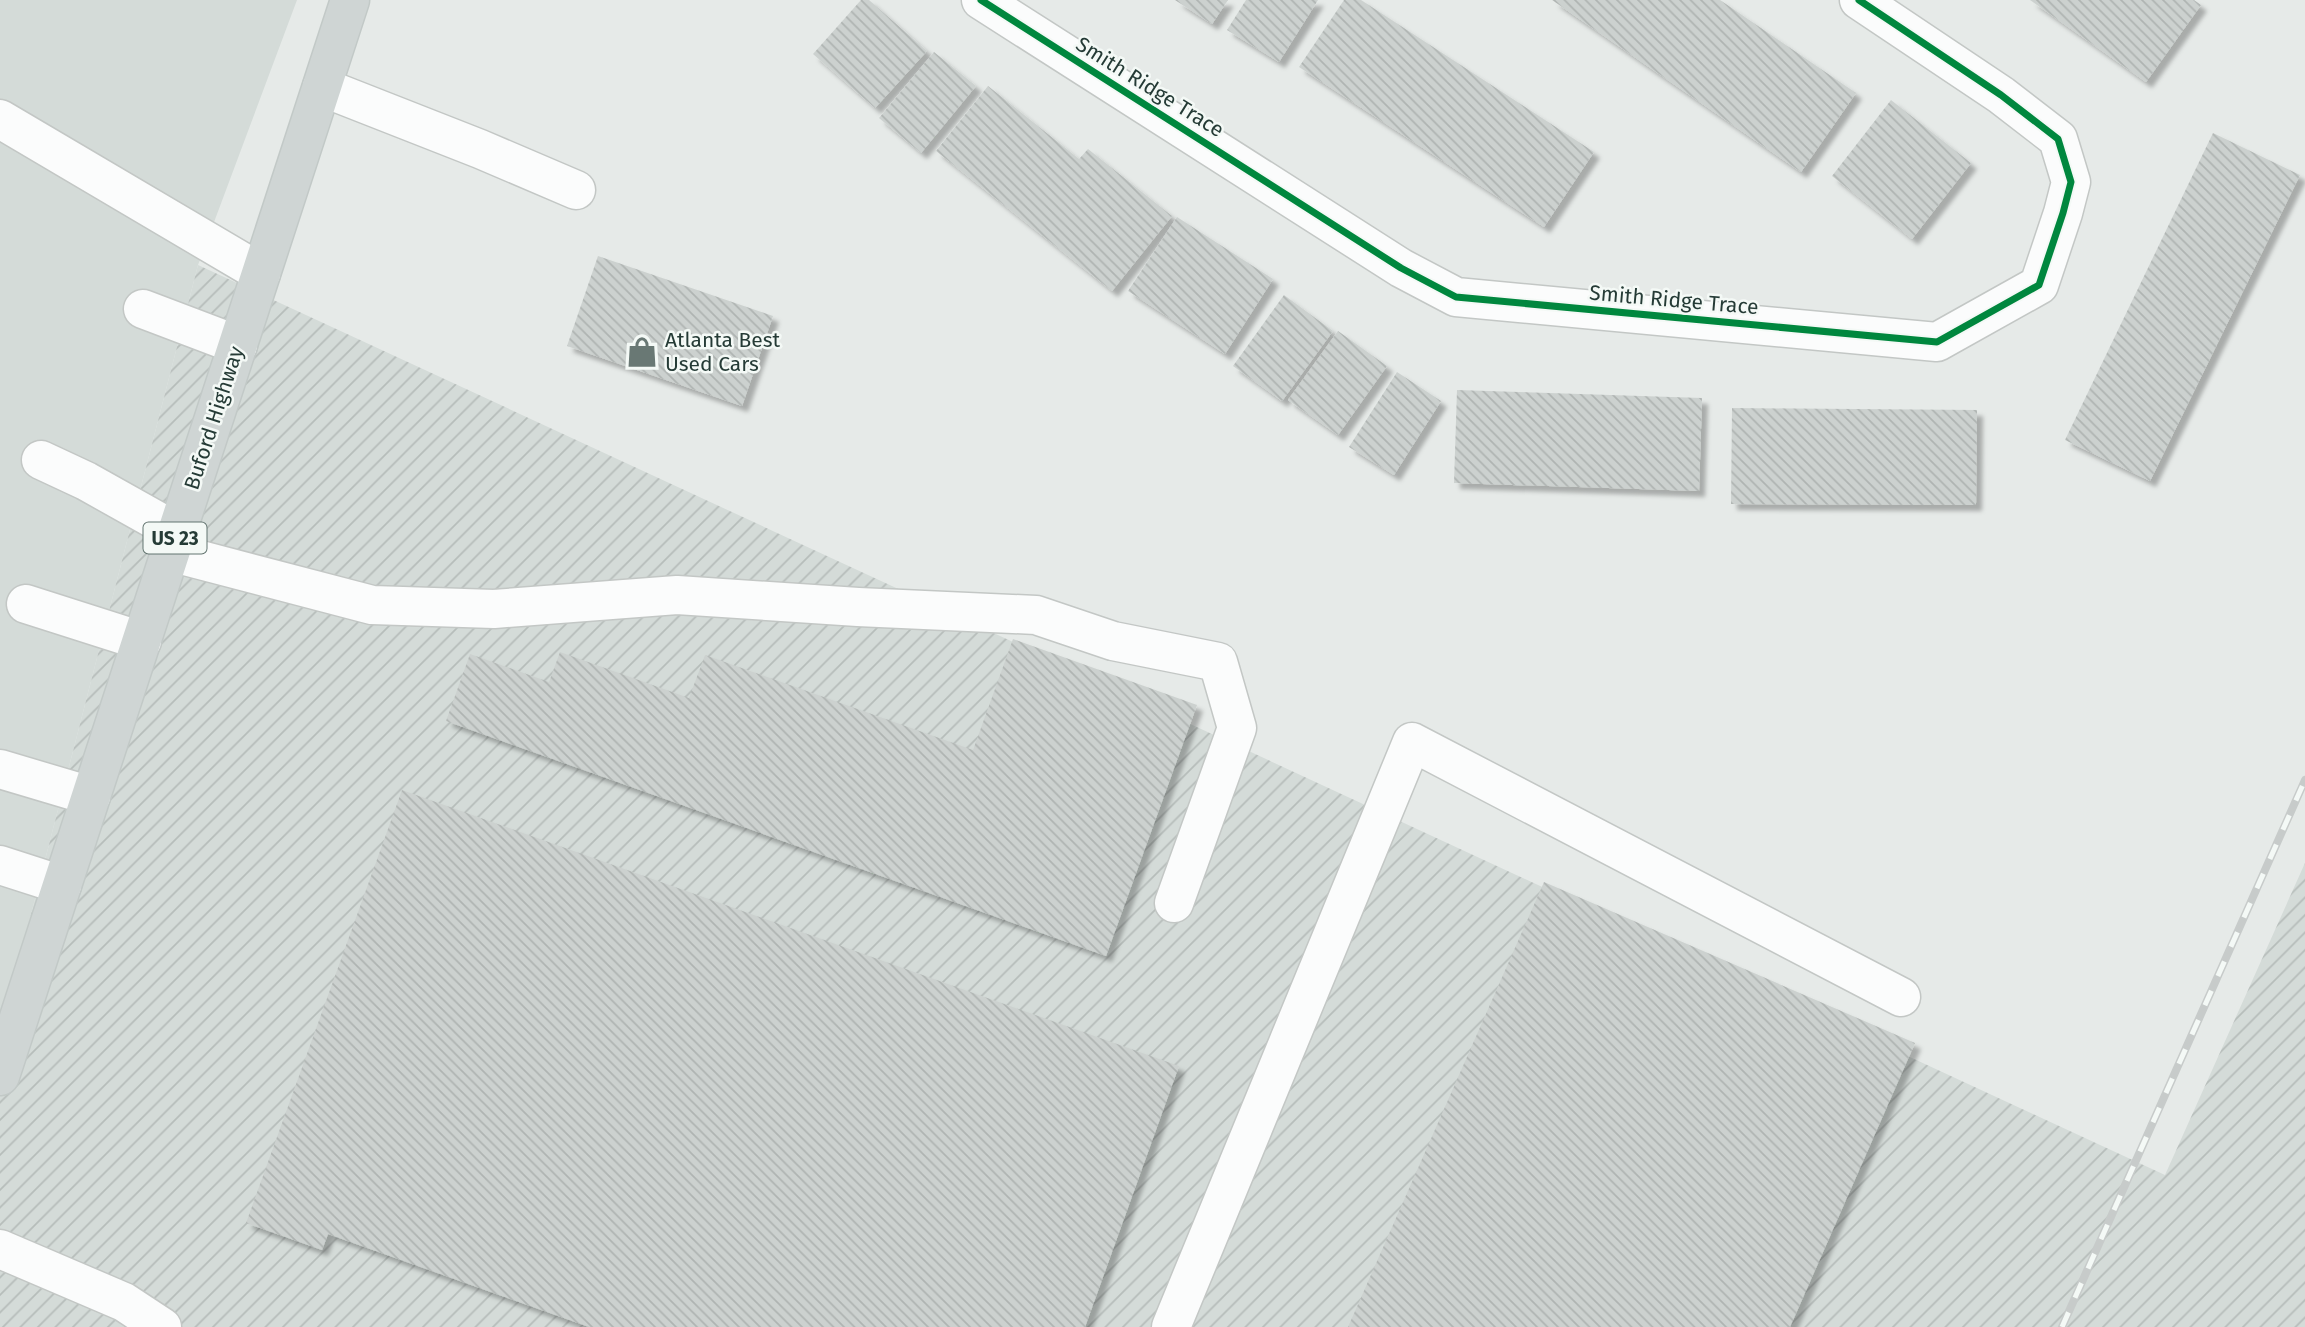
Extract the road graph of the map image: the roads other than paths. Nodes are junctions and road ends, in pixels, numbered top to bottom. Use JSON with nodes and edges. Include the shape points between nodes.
{"nodes":[{"id":1,"x":350,"y":0,"type":"edge"},
{"id":2,"x":981,"y":0,"type":"edge"},
{"id":3,"x":1859,"y":0,"type":"edge"},
{"id":4,"x":322,"y":87,"type":"junction"},
{"id":5,"x":0,"y":119,"type":"edge"},
{"id":6,"x":576,"y":190,"type":"dead end"},
{"id":7,"x":261,"y":273,"type":"junction"},
{"id":8,"x":143,"y":309,"type":"dead end"},
{"id":9,"x":238,"y":345,"type":"junction"},
{"id":10,"x":41,"y":460,"type":"dead end"},
{"id":11,"x":174,"y":542,"type":"junction"},
{"id":12,"x":26,"y":604,"type":"dead end"},
{"id":13,"x":142,"y":641,"type":"junction"},
{"id":14,"x":0,"y":769,"type":"edge"},
{"id":15,"x":91,"y":796,"type":"junction"},
{"id":16,"x":0,"y":865,"type":"edge"},
{"id":17,"x":62,"y":885,"type":"junction"},
{"id":18,"x":1174,"y":903,"type":"dead end"},
{"id":19,"x":1901,"y":997,"type":"dead end"},
{"id":20,"x":8,"y":1022,"type":"edge"},
{"id":21,"x":0,"y":1076,"type":"edge"},
{"id":22,"x":0,"y":1249,"type":"edge"},
{"id":23,"x":162,"y":1327,"type":"edge"},
{"id":24,"x":1171,"y":1327,"type":"edge"}],
"edges":[{"from":1,"to":4,"type":"main road","name":"Buford Highway","number":"US 23"},
{"from":2,"to":3,"type":"street","name":"Smith Ridge Trace","via":[[1401,268],[1456,297],[1937,342],[2039,285],[2071,182],[2058,139]]},
{"from":4,"to":6,"type":"street"},
{"from":4,"to":7,"type":"main road","name":"Buford Highway","number":"US 23"},
{"from":5,"to":7,"type":"street"},
{"from":7,"to":9,"type":"main road","name":"Buford Highway","number":"US 23"},
{"from":8,"to":9,"type":"street"},
{"from":9,"to":11,"type":"main road","name":"Buford Highway","number":"US 23"},
{"from":10,"to":11,"type":"street","via":[[86,481]]},
{"from":11,"to":13,"type":"main road","name":"Buford Highway","number":"US 23"},
{"from":11,"to":18,"type":"street","via":[[372,605],[494,609],[677,595],[1036,615],[1113,641],[1218,662],[1237,728]]},
{"from":12,"to":13,"type":"street"},
{"from":13,"to":15,"type":"main road","name":"Buford Highway","number":"US 23"},
{"from":14,"to":15,"type":"street"},
{"from":15,"to":17,"type":"main road","name":"Buford Highway","number":"US 23"},
{"from":16,"to":17,"type":"street"},
{"from":17,"to":20,"type":"main road","name":"Buford Highway","number":"US 23"},
{"from":19,"to":24,"type":"street","via":[[1412,741]]},
{"from":20,"to":21,"type":"main road","name":"Buford Highway","number":"US 23"},
{"from":22,"to":23,"type":"street","via":[[124,1302]]}]}
